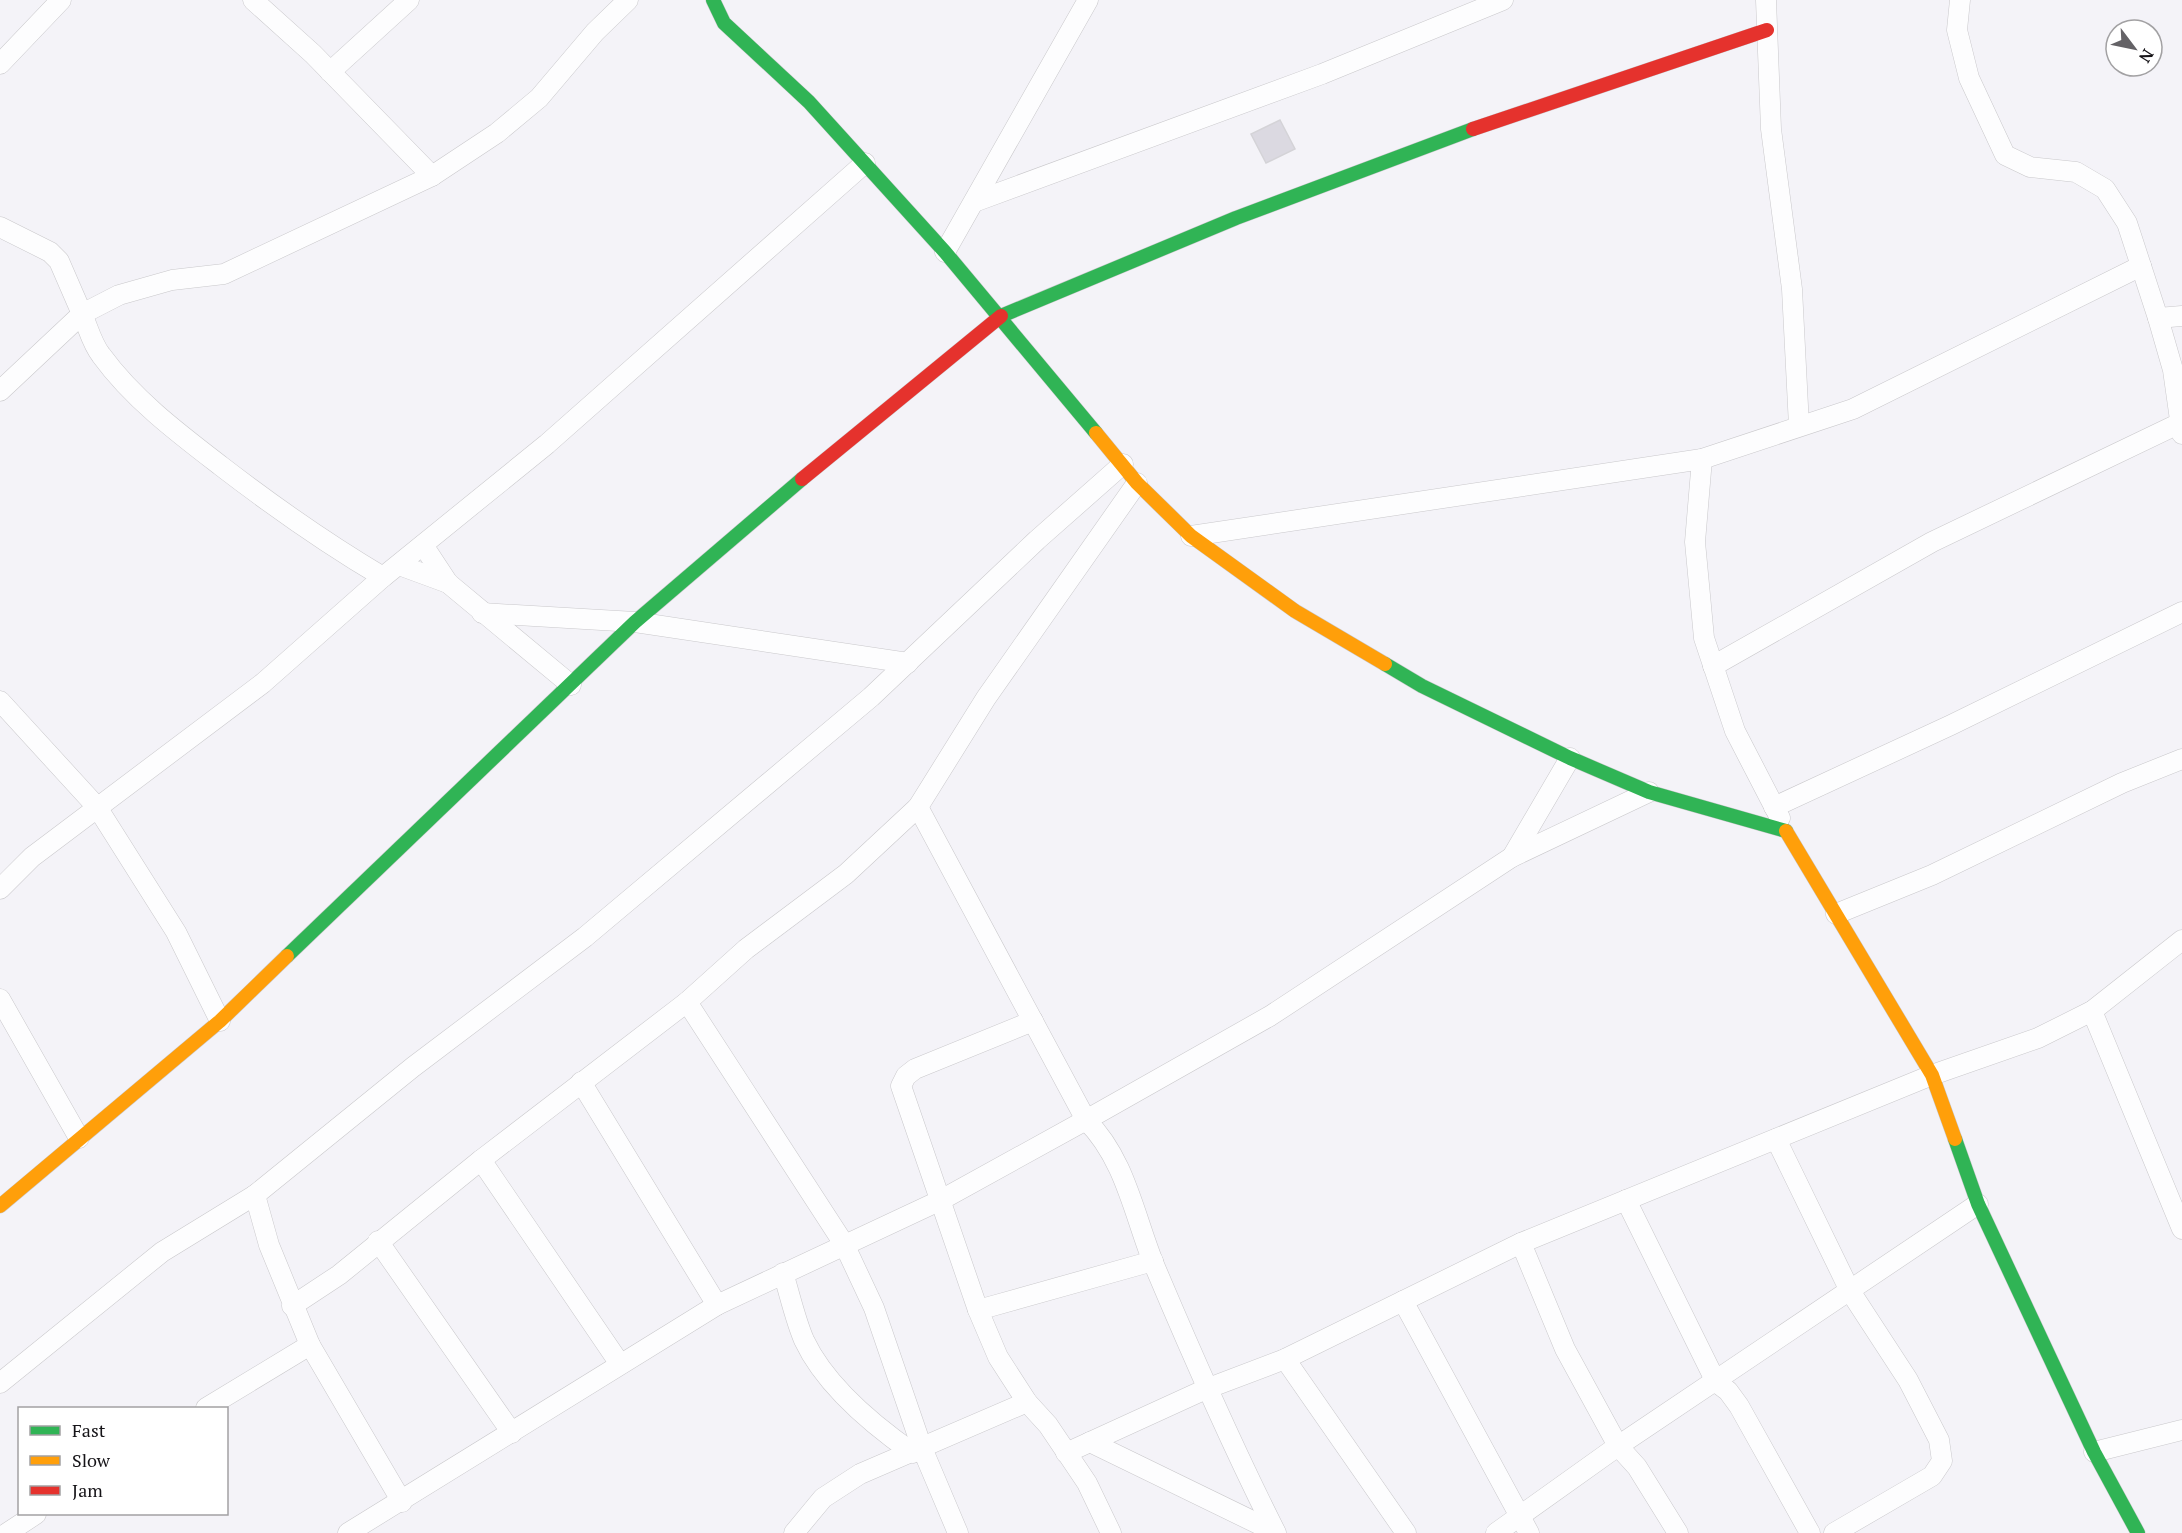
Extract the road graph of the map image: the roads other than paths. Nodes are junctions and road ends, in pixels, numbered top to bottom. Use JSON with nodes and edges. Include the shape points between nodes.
{"nodes":[{"id":1,"x":61,"y":0,"type":"edge"},
{"id":2,"x":253,"y":0,"type":"edge"},
{"id":3,"x":409,"y":0,"type":"edge"},
{"id":4,"x":628,"y":0,"type":"edge"},
{"id":5,"x":713,"y":0,"type":"edge"},
{"id":6,"x":1088,"y":0,"type":"edge"},
{"id":7,"x":1503,"y":0,"type":"edge"},
{"id":8,"x":1766,"y":0,"type":"edge"},
{"id":9,"x":1960,"y":0,"type":"edge"},
{"id":10,"x":1767,"y":30,"type":"junction"},
{"id":11,"x":0,"y":64,"type":"edge"},
{"id":12,"x":330,"y":72,"type":"junction"},
{"id":13,"x":865,"y":163,"type":"junction"},
{"id":14,"x":432,"y":176,"type":"junction"},
{"id":15,"x":974,"y":202,"type":"junction"},
{"id":16,"x":0,"y":227,"type":"edge"},
{"id":17,"x":945,"y":252,"type":"junction"},
{"id":18,"x":2141,"y":266,"type":"junction"},
{"id":19,"x":82,"y":314,"type":"junction"},
{"id":20,"x":2182,"y":316,"type":"edge"},
{"id":21,"x":998,"y":317,"type":"junction"},
{"id":22,"x":2158,"y":318,"type":"junction"},
{"id":23,"x":0,"y":391,"type":"edge"},
{"id":24,"x":1799,"y":426,"type":"junction"},
{"id":25,"x":2181,"y":429,"type":"edge"},
{"id":26,"x":1702,"y":459,"type":"junction"},
{"id":27,"x":1123,"y":464,"type":"junction"},
{"id":28,"x":1137,"y":483,"type":"junction"},
{"id":29,"x":1191,"y":536,"type":"junction"},
{"id":30,"x":423,"y":545,"type":"junction"},
{"id":31,"x":399,"y":565,"type":"junction"},
{"id":32,"x":383,"y":577,"type":"junction"},
{"id":33,"x":448,"y":583,"type":"junction"},
{"id":34,"x":2182,"y":612,"type":"edge"},
{"id":35,"x":482,"y":613,"type":"junction"},
{"id":36,"x":635,"y":622,"type":"junction"},
{"id":37,"x":908,"y":663,"type":"junction"},
{"id":38,"x":1713,"y":666,"type":"junction"},
{"id":39,"x":571,"y":685,"type":"junction"},
{"id":40,"x":0,"y":701,"type":"edge"},
{"id":41,"x":1570,"y":758,"type":"junction"},
{"id":42,"x":2182,"y":759,"type":"edge"},
{"id":43,"x":1649,"y":792,"type":"junction"},
{"id":44,"x":97,"y":807,"type":"junction"},
{"id":45,"x":918,"y":807,"type":"junction"},
{"id":46,"x":1774,"y":807,"type":"junction"},
{"id":47,"x":1787,"y":831,"type":"junction"},
{"id":48,"x":1512,"y":857,"type":"junction"},
{"id":49,"x":0,"y":889,"type":"edge"},
{"id":50,"x":1836,"y":914,"type":"junction"},
{"id":51,"x":2182,"y":940,"type":"edge"},
{"id":52,"x":0,"y":999,"type":"edge"},
{"id":53,"x":687,"y":1002,"type":"junction"},
{"id":54,"x":2092,"y":1011,"type":"junction"},
{"id":55,"x":220,"y":1021,"type":"junction"},
{"id":56,"x":1033,"y":1021,"type":"junction"},
{"id":57,"x":1932,"y":1075,"type":"junction"},
{"id":58,"x":581,"y":1082,"type":"junction"},
{"id":59,"x":1086,"y":1120,"type":"junction"},
{"id":60,"x":79,"y":1138,"type":"junction"},
{"id":61,"x":1776,"y":1138,"type":"junction"},
{"id":62,"x":481,"y":1160,"type":"junction"},
{"id":63,"x":255,"y":1195,"type":"junction"},
{"id":64,"x":941,"y":1200,"type":"junction"},
{"id":65,"x":1626,"y":1200,"type":"junction"},
{"id":66,"x":1978,"y":1204,"type":"junction"},
{"id":67,"x":0,"y":1206,"type":"edge"},
{"id":68,"x":2182,"y":1229,"type":"edge"},
{"id":69,"x":378,"y":1241,"type":"junction"},
{"id":70,"x":1521,"y":1243,"type":"junction"},
{"id":71,"x":844,"y":1244,"type":"junction"},
{"id":72,"x":1152,"y":1261,"type":"junction"},
{"id":73,"x":783,"y":1274,"type":"junction"},
{"id":74,"x":1850,"y":1291,"type":"junction"},
{"id":75,"x":1403,"y":1301,"type":"junction"},
{"id":76,"x":717,"y":1305,"type":"junction"},
{"id":77,"x":292,"y":1306,"type":"junction"},
{"id":78,"x":978,"y":1310,"type":"junction"},
{"id":79,"x":310,"y":1345,"type":"junction"},
{"id":80,"x":1285,"y":1359,"type":"junction"},
{"id":81,"x":620,"y":1364,"type":"junction"},
{"id":82,"x":1716,"y":1382,"type":"junction"},
{"id":83,"x":0,"y":1383,"type":"edge"},
{"id":84,"x":1206,"y":1389,"type":"junction"},
{"id":85,"x":1027,"y":1402,"type":"junction"},
{"id":86,"x":208,"y":1407,"type":"edge"},
{"id":87,"x":2182,"y":1430,"type":"edge"},
{"id":88,"x":512,"y":1433,"type":"junction"},
{"id":89,"x":1090,"y":1442,"type":"junction"},
{"id":90,"x":1618,"y":1446,"type":"junction"},
{"id":91,"x":917,"y":1451,"type":"junction"},
{"id":92,"x":2094,"y":1452,"type":"junction"},
{"id":93,"x":1066,"y":1453,"type":"junction"},
{"id":94,"x":402,"y":1502,"type":"junction"},
{"id":95,"x":29,"y":1522,"type":"edge"},
{"id":96,"x":1523,"y":1525,"type":"edge"},
{"id":97,"x":1275,"y":1532,"type":"edge"},
{"id":98,"x":7,"y":1533,"type":"edge"},
{"id":99,"x":348,"y":1533,"type":"edge"},
{"id":100,"x":794,"y":1533,"type":"edge"},
{"id":101,"x":958,"y":1533,"type":"edge"},
{"id":102,"x":1111,"y":1533,"type":"edge"},
{"id":103,"x":1404,"y":1533,"type":"edge"},
{"id":104,"x":1496,"y":1533,"type":"edge"},
{"id":105,"x":1678,"y":1533,"type":"edge"},
{"id":106,"x":1810,"y":1533,"type":"edge"},
{"id":107,"x":1834,"y":1533,"type":"edge"},
{"id":108,"x":2138,"y":1533,"type":"edge"}],
"edges":[{"from":1,"to":11,"type":"street"},
{"from":2,"to":12,"type":"street"},
{"from":3,"to":12,"type":"street"},
{"from":4,"to":14,"type":"street","via":[[539,98],[497,133]]},
{"from":5,"to":13,"type":"street","via":[[724,23],[809,102]]},
{"from":6,"to":15,"type":"street"},
{"from":7,"to":15,"type":"street","via":[[1322,74]]},
{"from":8,"to":10,"type":"street"},
{"from":9,"to":18,"type":"street","via":[[1957,30],[1969,78],[2006,155],[2030,167],[2076,172],[2105,189],[2127,223]]},
{"from":10,"to":21,"type":"street","via":[[1463,132],[1236,218]]},
{"from":10,"to":24,"type":"street","via":[[1771,129],[1792,289]]},
{"from":12,"to":14,"type":"street"},
{"from":13,"to":17,"type":"street"},
{"from":13,"to":30,"type":"street","via":[[547,444]]},
{"from":14,"to":19,"type":"street","via":[[224,274],[172,280],[119,295]]},
{"from":15,"to":17,"type":"street"},
{"from":16,"to":19,"type":"street","via":[[50,252],[59,261]]},
{"from":17,"to":21,"type":"street"},
{"from":18,"to":22,"type":"street"},
{"from":18,"to":24,"type":"street","via":[[1853,409]]},
{"from":19,"to":23,"type":"street"},
{"from":19,"to":32,"type":"street","via":[[99,354],[174,430],[259,495]]},
{"from":20,"to":22,"type":"street"},
{"from":21,"to":27,"type":"street"},
{"from":21,"to":36,"type":"street"},
{"from":22,"to":25,"type":"street","via":[[2173,369]]},
{"from":24,"to":26,"type":"street"},
{"from":25,"to":38,"type":"street","via":[[1932,542]]},
{"from":26,"to":29,"type":"street"},
{"from":26,"to":38,"type":"street","via":[[1695,542],[1704,638]]},
{"from":27,"to":28,"type":"street"},
{"from":27,"to":37,"type":"street"},
{"from":28,"to":29,"type":"street"},
{"from":28,"to":45,"type":"street","via":[[992,689]]},
{"from":29,"to":41,"type":"street","via":[[1295,611],[1422,686]]},
{"from":30,"to":31,"type":"street"},
{"from":30,"to":33,"type":"street"},
{"from":31,"to":32,"type":"street"},
{"from":31,"to":33,"type":"street"},
{"from":32,"to":44,"type":"street","via":[[263,683]]},
{"from":33,"to":35,"type":"street"},
{"from":34,"to":46,"type":"street"},
{"from":35,"to":36,"type":"street"},
{"from":35,"to":39,"type":"street"},
{"from":36,"to":37,"type":"street"},
{"from":36,"to":39,"type":"street"},
{"from":37,"to":63,"type":"street","via":[[585,938],[413,1067]]},
{"from":38,"to":46,"type":"street","via":[[1735,731]]},
{"from":39,"to":55,"type":"street"},
{"from":40,"to":44,"type":"street"},
{"from":41,"to":43,"type":"street"},
{"from":41,"to":48,"type":"street"},
{"from":42,"to":50,"type":"street","via":[[2122,783],[1932,875]]},
{"from":43,"to":47,"type":"street"},
{"from":43,"to":48,"type":"street"},
{"from":44,"to":49,"type":"street","via":[[32,857]]},
{"from":44,"to":55,"type":"street","via":[[176,932]]},
{"from":45,"to":53,"type":"street","via":[[846,874],[746,950]]},
{"from":45,"to":56,"type":"street"},
{"from":46,"to":47,"type":"street"},
{"from":47,"to":50,"type":"street"},
{"from":48,"to":59,"type":"street","via":[[1270,1016]]},
{"from":50,"to":57,"type":"street"},
{"from":51,"to":54,"type":"street"},
{"from":52,"to":60,"type":"street"},
{"from":53,"to":58,"type":"street"},
{"from":53,"to":71,"type":"street"},
{"from":54,"to":57,"type":"street","via":[[2038,1038]]},
{"from":54,"to":68,"type":"street"},
{"from":55,"to":60,"type":"street"},
{"from":56,"to":59,"type":"street"},
{"from":56,"to":64,"type":"street","via":[[906,1076],[901,1086]]},
{"from":57,"to":61,"type":"street"},
{"from":57,"to":66,"type":"street"},
{"from":58,"to":62,"type":"street"},
{"from":58,"to":76,"type":"street"},
{"from":59,"to":64,"type":"street"},
{"from":59,"to":72,"type":"street","via":[[1114,1154]]},
{"from":60,"to":67,"type":"street"},
{"from":61,"to":65,"type":"street"},
{"from":61,"to":74,"type":"street"},
{"from":62,"to":69,"type":"street"},
{"from":62,"to":81,"type":"street"},
{"from":63,"to":77,"type":"street"},
{"from":63,"to":83,"type":"street","via":[[162,1252]]},
{"from":64,"to":71,"type":"street"},
{"from":64,"to":78,"type":"street"},
{"from":65,"to":70,"type":"street"},
{"from":65,"to":82,"type":"street"},
{"from":66,"to":74,"type":"street"},
{"from":66,"to":92,"type":"street"},
{"from":69,"to":77,"type":"street","via":[[339,1275]]},
{"from":69,"to":88,"type":"street"},
{"from":70,"to":75,"type":"street"},
{"from":70,"to":90,"type":"street","via":[[1565,1349]]},
{"from":71,"to":73,"type":"street"},
{"from":71,"to":91,"type":"street","via":[[874,1308]]},
{"from":72,"to":78,"type":"street"},
{"from":72,"to":84,"type":"street"},
{"from":73,"to":76,"type":"street"},
{"from":73,"to":91,"type":"street","via":[[805,1341],[825,1371],[858,1411]]},
{"from":74,"to":82,"type":"street"},
{"from":74,"to":107,"type":"street","via":[[1908,1380],[1939,1440],[1942,1461],[1932,1476]]},
{"from":75,"to":80,"type":"street"},
{"from":75,"to":96,"type":"street"},
{"from":76,"to":81,"type":"street"},
{"from":77,"to":79,"type":"street"},
{"from":78,"to":85,"type":"street","via":[[998,1357]]},
{"from":79,"to":86,"type":"street"},
{"from":79,"to":94,"type":"street"},
{"from":80,"to":84,"type":"street"},
{"from":80,"to":103,"type":"street"},
{"from":81,"to":88,"type":"street"},
{"from":82,"to":90,"type":"street"},
{"from":82,"to":106,"type":"street","via":[[1739,1406]]},
{"from":84,"to":89,"type":"street"},
{"from":84,"to":97,"type":"street"},
{"from":85,"to":91,"type":"street"},
{"from":85,"to":93,"type":"street"},
{"from":87,"to":92,"type":"street"},
{"from":88,"to":94,"type":"street"},
{"from":89,"to":93,"type":"street"},
{"from":89,"to":97,"type":"street"},
{"from":90,"to":96,"type":"street"},
{"from":90,"to":105,"type":"street","via":[[1637,1467]]},
{"from":91,"to":100,"type":"street","via":[[860,1474],[823,1498]]},
{"from":91,"to":101,"type":"street"},
{"from":92,"to":108,"type":"street"},
{"from":93,"to":102,"type":"street","via":[[1087,1483]]},
{"from":94,"to":99,"type":"street"},
{"from":95,"to":98,"type":"street"},
{"from":96,"to":104,"type":"street"}]}
